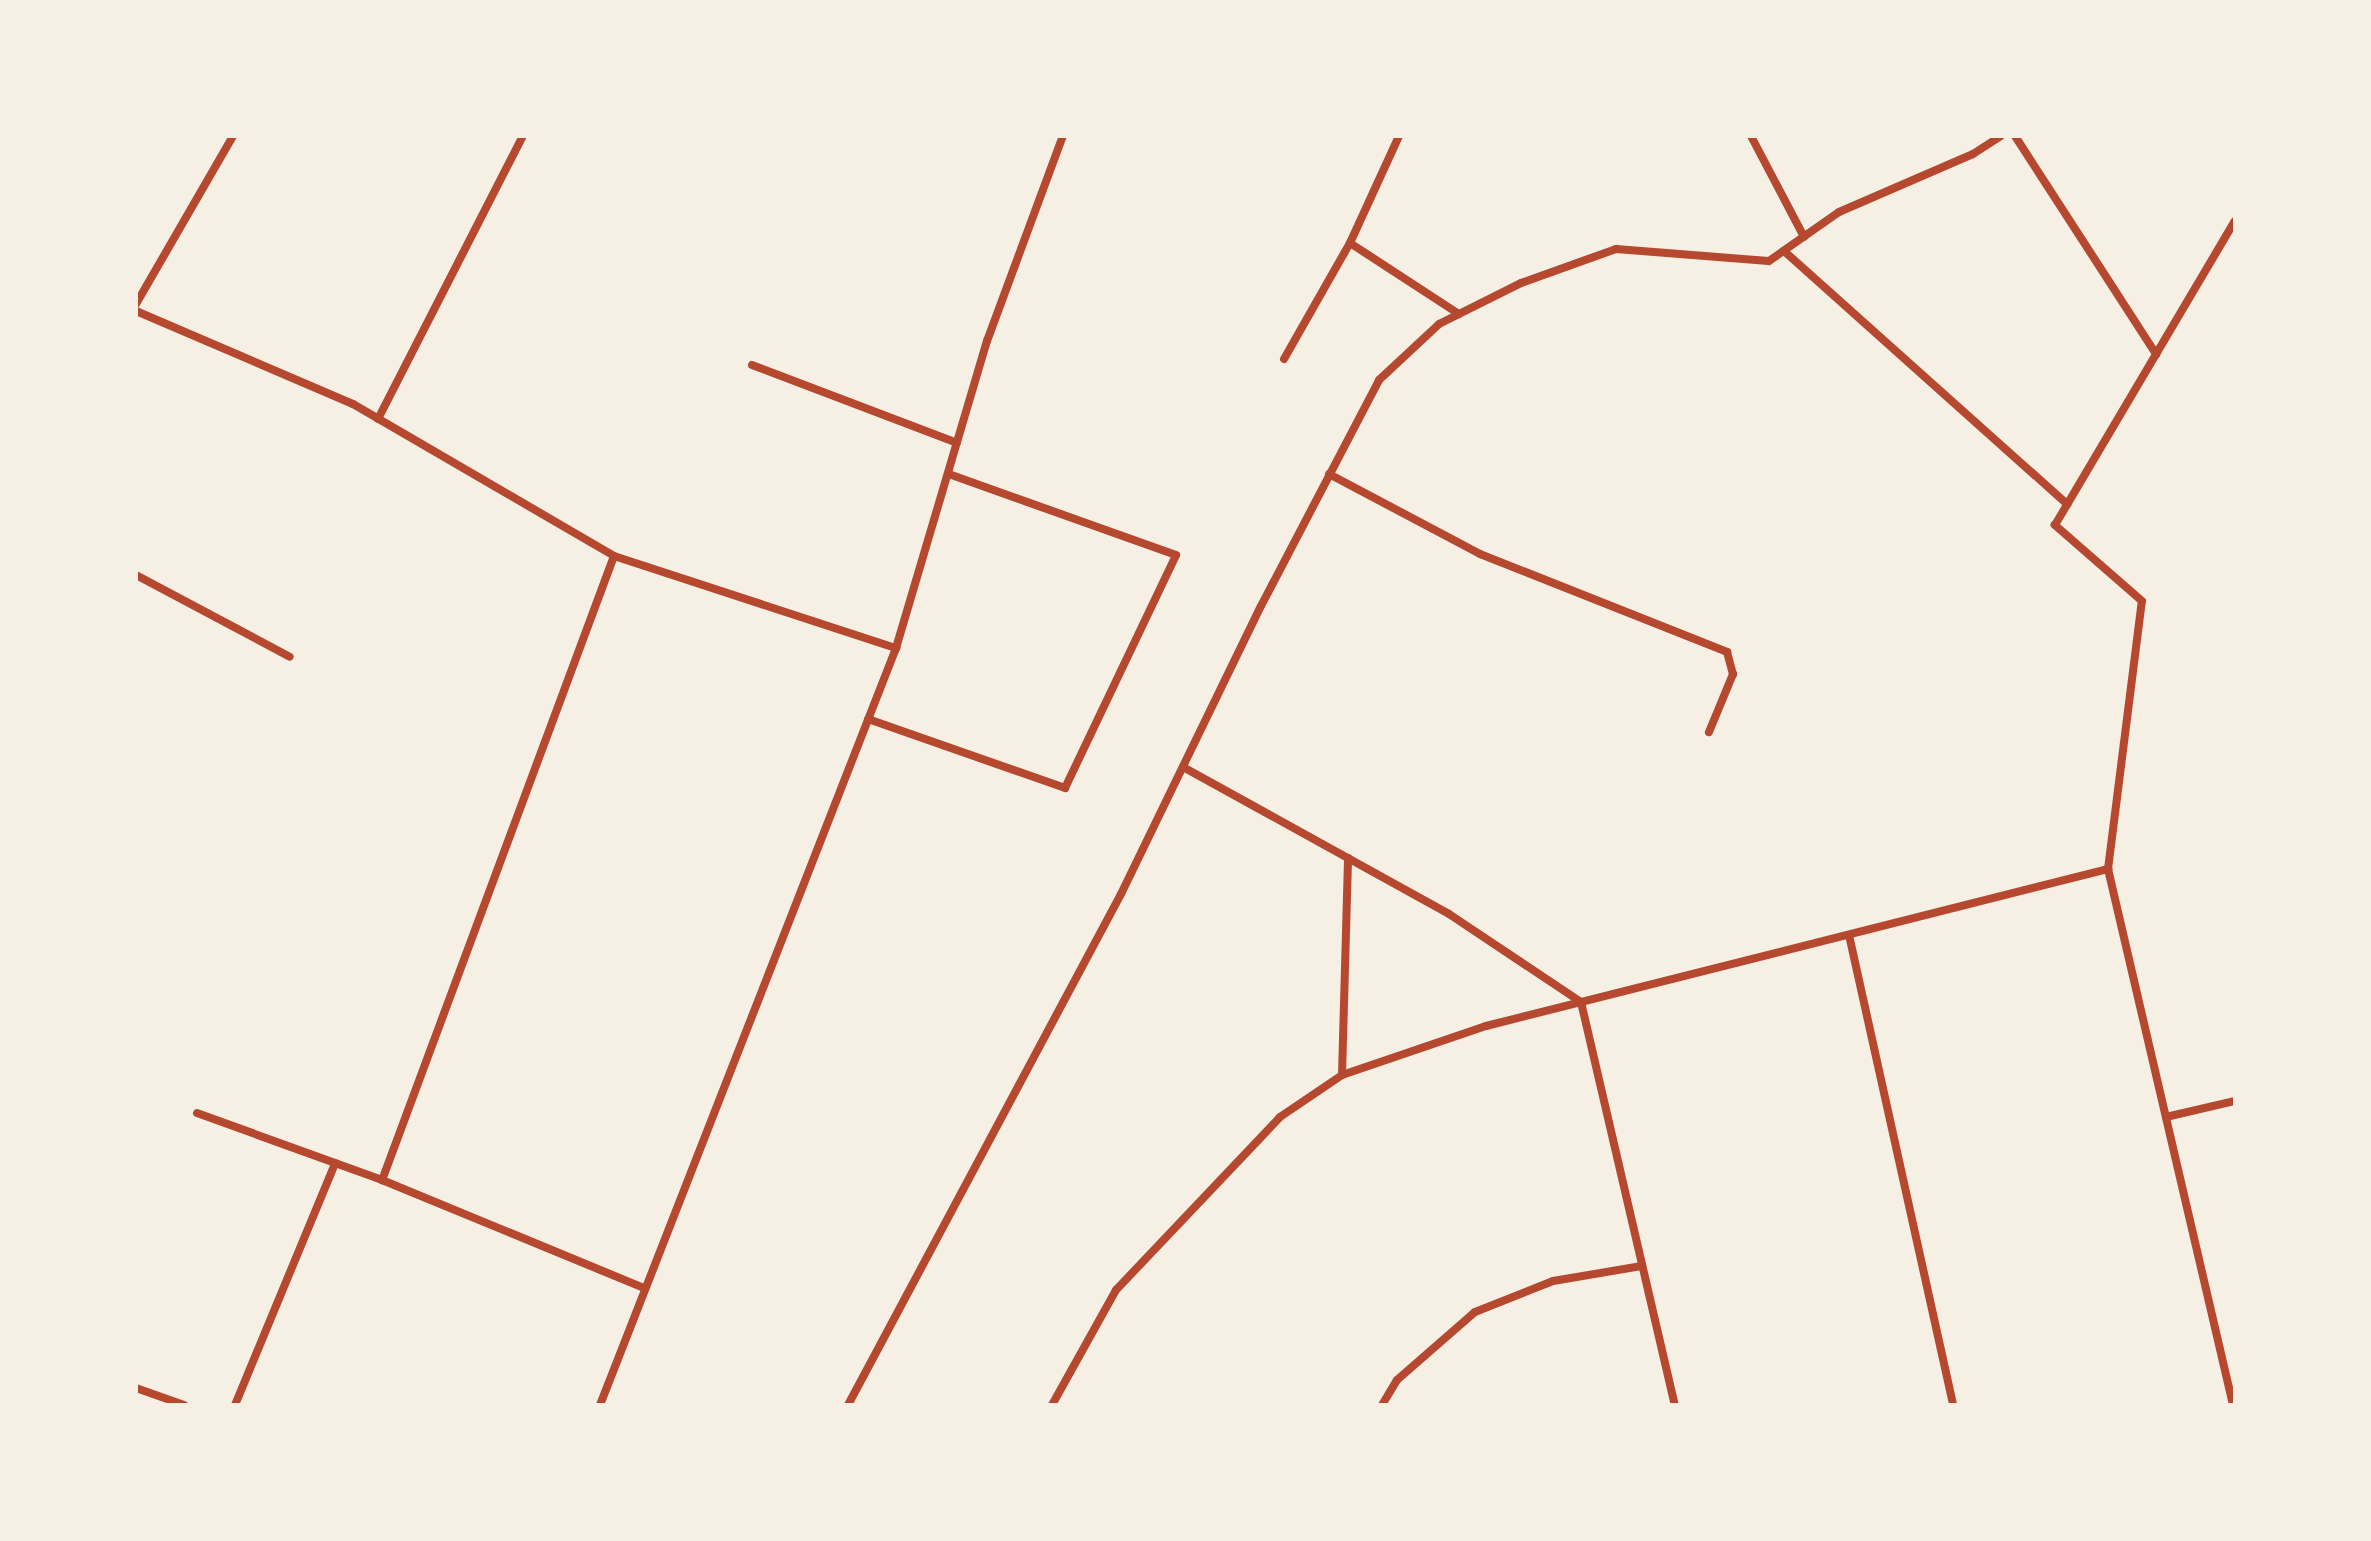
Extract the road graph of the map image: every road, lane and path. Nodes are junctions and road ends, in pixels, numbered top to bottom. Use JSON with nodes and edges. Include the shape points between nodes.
{"nodes":[{"id":1,"x":233,"y":136,"type":"edge"},
{"id":2,"x":523,"y":136,"type":"edge"},
{"id":3,"x":1063,"y":136,"type":"edge"},
{"id":4,"x":1399,"y":136,"type":"edge"},
{"id":5,"x":1751,"y":136,"type":"edge"},
{"id":6,"x":2001,"y":136,"type":"edge"},
{"id":7,"x":2015,"y":136,"type":"edge"},
{"id":8,"x":2235,"y":221,"type":"edge"},
{"id":9,"x":1804,"y":237,"type":"junction"},
{"id":10,"x":1350,"y":243,"type":"junction"},
{"id":11,"x":1784,"y":251,"type":"junction"},
{"id":12,"x":136,"y":304,"type":"edge"},
{"id":13,"x":136,"y":311,"type":"edge"},
{"id":14,"x":1459,"y":314,"type":"junction"},
{"id":15,"x":2156,"y":354,"type":"junction"},
{"id":16,"x":1284,"y":359,"type":"dead end"},
{"id":17,"x":752,"y":365,"type":"dead end"},
{"id":18,"x":378,"y":419,"type":"junction"},
{"id":19,"x":957,"y":443,"type":"junction"},
{"id":20,"x":948,"y":474,"type":"junction"},
{"id":21,"x":1329,"y":474,"type":"junction"},
{"id":22,"x":2067,"y":504,"type":"junction"},
{"id":23,"x":614,"y":556,"type":"junction"},
{"id":24,"x":136,"y":575,"type":"edge"},
{"id":25,"x":896,"y":648,"type":"junction"},
{"id":26,"x":290,"y":657,"type":"dead end"},
{"id":27,"x":868,"y":719,"type":"junction"},
{"id":28,"x":1709,"y":732,"type":"dead end"},
{"id":29,"x":1183,"y":767,"type":"junction"},
{"id":30,"x":1348,"y":858,"type":"junction"},
{"id":31,"x":2108,"y":869,"type":"junction"},
{"id":32,"x":1849,"y":935,"type":"junction"},
{"id":33,"x":1581,"y":1002,"type":"junction"},
{"id":34,"x":1342,"y":1075,"type":"junction"},
{"id":35,"x":2235,"y":1101,"type":"edge"},
{"id":36,"x":197,"y":1113,"type":"dead end"},
{"id":37,"x":2166,"y":1117,"type":"junction"},
{"id":38,"x":335,"y":1163,"type":"junction"},
{"id":39,"x":382,"y":1180,"type":"junction"},
{"id":40,"x":1642,"y":1266,"type":"junction"},
{"id":41,"x":644,"y":1288,"type":"junction"},
{"id":42,"x":136,"y":1388,"type":"edge"},
{"id":43,"x":184,"y":1405,"type":"edge"},
{"id":44,"x":235,"y":1405,"type":"edge"},
{"id":45,"x":600,"y":1405,"type":"edge"},
{"id":46,"x":848,"y":1405,"type":"edge"},
{"id":47,"x":1052,"y":1405,"type":"edge"},
{"id":48,"x":1382,"y":1405,"type":"edge"},
{"id":49,"x":1675,"y":1405,"type":"edge"},
{"id":50,"x":1953,"y":1405,"type":"edge"},
{"id":51,"x":2233,"y":1405,"type":"edge"}],
"edges":[{"from":1,"to":12,"type":"street"},
{"from":2,"to":18,"type":"street"},
{"from":3,"to":19,"type":"street"},
{"from":4,"to":10,"type":"street"},
{"from":5,"to":9,"type":"street"},
{"from":6,"to":9,"type":"street","via":[[1973,154],[1839,212]]},
{"from":7,"to":15,"type":"street"},
{"from":8,"to":15,"type":"street"},
{"from":9,"to":11,"type":"street"},
{"from":10,"to":14,"type":"street"},
{"from":10,"to":16,"type":"street"},
{"from":11,"to":14,"type":"street","via":[[1769,261],[1616,249],[1521,283]]},
{"from":11,"to":22,"type":"street"},
{"from":13,"to":18,"type":"street"},
{"from":14,"to":21,"type":"street","via":[[1439,324],[1379,380]]},
{"from":15,"to":22,"type":"street"},
{"from":17,"to":19,"type":"street"},
{"from":18,"to":23,"type":"street"},
{"from":19,"to":20,"type":"street"},
{"from":20,"to":25,"type":"street"},
{"from":20,"to":27,"type":"street","via":[[1176,555],[1065,788]]},
{"from":21,"to":28,"type":"street","via":[[1480,554],[1727,652],[1733,674]]},
{"from":21,"to":29,"type":"street"},
{"from":22,"to":31,"type":"street","via":[[2055,525],[2142,601]]},
{"from":23,"to":25,"type":"street"},
{"from":23,"to":39,"type":"street"},
{"from":24,"to":26,"type":"street"},
{"from":25,"to":27,"type":"street"},
{"from":27,"to":41,"type":"street"},
{"from":29,"to":30,"type":"street"},
{"from":29,"to":46,"type":"street","via":[[1121,894]]},
{"from":30,"to":33,"type":"street","via":[[1449,914]]},
{"from":30,"to":34,"type":"street"},
{"from":31,"to":32,"type":"street"},
{"from":31,"to":37,"type":"street"},
{"from":32,"to":33,"type":"street"},
{"from":32,"to":50,"type":"street"},
{"from":33,"to":34,"type":"street","via":[[1486,1026]]},
{"from":33,"to":40,"type":"street"},
{"from":34,"to":47,"type":"street","via":[[1280,1117],[1116,1290]]},
{"from":35,"to":37,"type":"street"},
{"from":36,"to":38,"type":"street"},
{"from":37,"to":51,"type":"street"},
{"from":38,"to":39,"type":"street"},
{"from":38,"to":44,"type":"street"},
{"from":39,"to":41,"type":"street"},
{"from":40,"to":48,"type":"street","via":[[1553,1281],[1475,1312],[1397,1380]]},
{"from":40,"to":49,"type":"street"},
{"from":41,"to":45,"type":"street"},
{"from":42,"to":43,"type":"street"}]}
